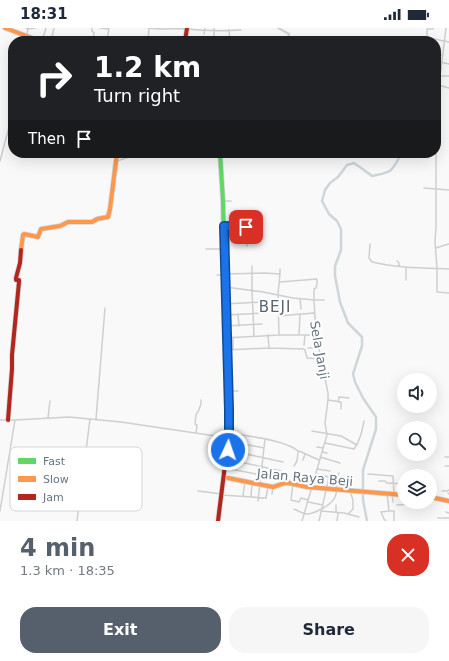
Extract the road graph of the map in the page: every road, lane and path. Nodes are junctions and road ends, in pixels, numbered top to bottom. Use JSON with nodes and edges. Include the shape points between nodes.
{"nodes":[{"id":1,"x":5,"y":28,"type":"edge"},
{"id":2,"x":27,"y":28,"type":"edge"},
{"id":3,"x":35,"y":28,"type":"edge"},
{"id":4,"x":100,"y":28,"type":"edge"},
{"id":5,"x":149,"y":28,"type":"edge"},
{"id":6,"x":433,"y":28,"type":"edge"},
{"id":7,"x":446,"y":28,"type":"edge"},
{"id":8,"x":109,"y":29,"type":"edge"},
{"id":9,"x":164,"y":29,"type":"edge"},
{"id":10,"x":176,"y":29,"type":"edge"},
{"id":11,"x":181,"y":29,"type":"edge"},
{"id":12,"x":187,"y":29,"type":"edge"},
{"id":13,"x":204,"y":29,"type":"edge"},
{"id":14,"x":214,"y":29,"type":"edge"},
{"id":15,"x":235,"y":29,"type":"edge"},
{"id":16,"x":229,"y":30,"type":"junction"},
{"id":17,"x":241,"y":30,"type":"dead end"},
{"id":18,"x":204,"y":34,"type":"dead end"},
{"id":19,"x":26,"y":36,"type":"joint"},
{"id":20,"x":230,"y":36,"type":"edge"},
{"id":21,"x":426,"y":36,"type":"edge"},
{"id":22,"x":441,"y":41,"type":"edge"},
{"id":23,"x":444,"y":41,"type":"junction"},
{"id":24,"x":449,"y":42,"type":"edge"},
{"id":25,"x":442,"y":55,"type":"joint"},
{"id":26,"x":441,"y":63,"type":"junction"},
{"id":27,"x":449,"y":64,"type":"edge"},
{"id":28,"x":441,"y":71,"type":"edge"},
{"id":29,"x":8,"y":131,"type":"edge"},
{"id":30,"x":116,"y":158,"type":"edge"},
{"id":31,"x":126,"y":158,"type":"edge"},
{"id":32,"x":220,"y":158,"type":"edge"},
{"id":33,"x":436,"y":158,"type":"edge"},
{"id":34,"x":0,"y":161,"type":"edge"},
{"id":35,"x":116,"y":162,"type":"junction"},
{"id":36,"x":424,"y":188,"type":"dead end"},
{"id":37,"x":436,"y":189,"type":"junction"},
{"id":38,"x":449,"y":190,"type":"edge"},
{"id":39,"x":223,"y":201,"type":"junction"},
{"id":40,"x":231,"y":201,"type":"dead end"},
{"id":41,"x":224,"y":226,"type":"junction"},
{"id":42,"x":370,"y":244,"type":"dead end"},
{"id":43,"x":449,"y":244,"type":"edge"},
{"id":44,"x":247,"y":246,"type":"dead end"},
{"id":45,"x":436,"y":248,"type":"junction"},
{"id":46,"x":206,"y":249,"type":"dead end"},
{"id":47,"x":224,"y":249,"type":"junction"},
{"id":48,"x":397,"y":261,"type":"dead end"},
{"id":49,"x":252,"y":266,"type":"dead end"},
{"id":50,"x":399,"y":266,"type":"junction"},
{"id":51,"x":406,"y":267,"type":"junction"},
{"id":52,"x":280,"y":269,"type":"dead end"},
{"id":53,"x":437,"y":269,"type":"junction"},
{"id":54,"x":449,"y":269,"type":"edge"},
{"id":55,"x":252,"y":274,"type":"junction"},
{"id":56,"x":280,"y":274,"type":"junction"},
{"id":57,"x":217,"y":275,"type":"dead end"},
{"id":58,"x":224,"y":275,"type":"junction"},
{"id":59,"x":316,"y":275,"type":"dead end"},
{"id":60,"x":317,"y":279,"type":"junction"},
{"id":61,"x":406,"y":280,"type":"dead end"},
{"id":62,"x":280,"y":282,"type":"junction"},
{"id":63,"x":225,"y":287,"type":"junction"},
{"id":64,"x":252,"y":290,"type":"junction"},
{"id":65,"x":449,"y":293,"type":"edge"},
{"id":66,"x":278,"y":294,"type":"junction"},
{"id":67,"x":300,"y":299,"type":"junction"},
{"id":68,"x":314,"y":300,"type":"junction"},
{"id":69,"x":324,"y":300,"type":"dead end"},
{"id":70,"x":262,"y":302,"type":"dead end"},
{"id":71,"x":253,"y":303,"type":"junction"},
{"id":72,"x":225,"y":304,"type":"junction"},
{"id":73,"x":105,"y":308,"type":"dead end"},
{"id":74,"x":314,"y":308,"type":"junction"},
{"id":75,"x":318,"y":308,"type":"dead end"},
{"id":76,"x":301,"y":309,"type":"dead end"},
{"id":77,"x":266,"y":313,"type":"dead end"},
{"id":78,"x":314,"y":313,"type":"junction"},
{"id":79,"x":253,"y":314,"type":"junction"},
{"id":80,"x":300,"y":314,"type":"junction"},
{"id":81,"x":226,"y":315,"type":"junction"},
{"id":82,"x":238,"y":315,"type":"junction"},
{"id":83,"x":278,"y":316,"type":"junction"},
{"id":84,"x":262,"y":324,"type":"dead end"},
{"id":85,"x":253,"y":325,"type":"junction"},
{"id":86,"x":226,"y":326,"type":"junction"},
{"id":87,"x":239,"y":326,"type":"junction"},
{"id":88,"x":268,"y":335,"type":"junction"},
{"id":89,"x":279,"y":335,"type":"junction"},
{"id":90,"x":299,"y":335,"type":"junction"},
{"id":91,"x":305,"y":335,"type":"junction"},
{"id":92,"x":316,"y":335,"type":"junction"},
{"id":93,"x":254,"y":336,"type":"junction"},
{"id":94,"x":233,"y":337,"type":"junction"},
{"id":95,"x":226,"y":338,"type":"junction"},
{"id":96,"x":304,"y":345,"type":"dead end"},
{"id":97,"x":269,"y":348,"type":"junction"},
{"id":98,"x":308,"y":348,"type":"dead end"},
{"id":99,"x":319,"y":348,"type":"junction"},
{"id":100,"x":227,"y":350,"type":"junction"},
{"id":101,"x":233,"y":350,"type":"junction"},
{"id":102,"x":321,"y":359,"type":"junction"},
{"id":103,"x":228,"y":391,"type":"junction"},
{"id":104,"x":238,"y":391,"type":"dead end"},
{"id":105,"x":349,"y":398,"type":"dead end"},
{"id":106,"x":201,"y":400,"type":"dead end"},
{"id":107,"x":328,"y":400,"type":"junction"},
{"id":108,"x":50,"y":401,"type":"dead end"},
{"id":109,"x":338,"y":402,"type":"junction"},
{"id":110,"x":341,"y":409,"type":"dead end"},
{"id":111,"x":48,"y":418,"type":"junction"},
{"id":112,"x":90,"y":419,"type":"junction"},
{"id":113,"x":96,"y":419,"type":"junction"},
{"id":114,"x":0,"y":420,"type":"edge"},
{"id":115,"x":8,"y":420,"type":"junction"},
{"id":116,"x":14,"y":420,"type":"junction"},
{"id":117,"x":364,"y":421,"type":"dead end"},
{"id":118,"x":312,"y":431,"type":"dead end"},
{"id":119,"x":196,"y":433,"type":"junction"},
{"id":120,"x":229,"y":433,"type":"junction"},
{"id":121,"x":327,"y":433,"type":"junction"},
{"id":122,"x":229,"y":439,"type":"junction"},
{"id":123,"x":265,"y":439,"type":"junction"},
{"id":124,"x":325,"y":443,"type":"junction"},
{"id":125,"x":357,"y":445,"type":"junction"},
{"id":126,"x":86,"y":447,"type":"edge"},
{"id":127,"x":317,"y":447,"type":"dead end"},
{"id":128,"x":264,"y":448,"type":"junction"},
{"id":129,"x":323,"y":448,"type":"junction"},
{"id":130,"x":228,"y":450,"type":"junction"},
{"id":131,"x":298,"y":451,"type":"junction"},
{"id":132,"x":322,"y":452,"type":"junction"},
{"id":133,"x":327,"y":453,"type":"dead end"},
{"id":134,"x":305,"y":454,"type":"junction"},
{"id":135,"x":263,"y":457,"type":"junction"},
{"id":136,"x":320,"y":457,"type":"junction"},
{"id":137,"x":445,"y":457,"type":"dead end"},
{"id":138,"x":449,"y":457,"type":"edge"},
{"id":139,"x":227,"y":459,"type":"junction"},
{"id":140,"x":303,"y":460,"type":"dead end"},
{"id":141,"x":320,"y":460,"type":"junction"},
{"id":142,"x":283,"y":462,"type":"dead end"},
{"id":143,"x":340,"y":463,"type":"dead end"},
{"id":144,"x":262,"y":466,"type":"junction"},
{"id":145,"x":294,"y":466,"type":"dead end"},
{"id":146,"x":445,"y":466,"type":"dead end"},
{"id":147,"x":449,"y":466,"type":"edge"},
{"id":148,"x":225,"y":468,"type":"junction"},
{"id":149,"x":317,"y":469,"type":"junction"},
{"id":150,"x":281,"y":471,"type":"dead end"},
{"id":151,"x":330,"y":471,"type":"dead end"},
{"id":152,"x":339,"y":473,"type":"dead end"},
{"id":153,"x":316,"y":474,"type":"junction"},
{"id":154,"x":368,"y":474,"type":"dead end"},
{"id":155,"x":261,"y":475,"type":"junction"},
{"id":156,"x":226,"y":476,"type":"junction"},
{"id":157,"x":344,"y":478,"type":"dead end"},
{"id":158,"x":245,"y":481,"type":"junction"},
{"id":159,"x":379,"y":481,"type":"dead end"},
{"id":160,"x":252,"y":483,"type":"junction"},
{"id":161,"x":292,"y":483,"type":"junction"},
{"id":162,"x":394,"y":483,"type":"junction"},
{"id":163,"x":397,"y":483,"type":"edge"},
{"id":164,"x":260,"y":485,"type":"junction"},
{"id":165,"x":268,"y":486,"type":"junction"},
{"id":166,"x":273,"y":487,"type":"junction"},
{"id":167,"x":312,"y":487,"type":"junction"},
{"id":168,"x":326,"y":489,"type":"junction"},
{"id":169,"x":337,"y":490,"type":"junction"},
{"id":170,"x":449,"y":490,"type":"edge"},
{"id":171,"x":198,"y":491,"type":"dead end"},
{"id":172,"x":350,"y":491,"type":"junction"},
{"id":173,"x":442,"y":491,"type":"dead end"},
{"id":174,"x":272,"y":494,"type":"dead end"},
{"id":175,"x":387,"y":494,"type":"junction"},
{"id":176,"x":393,"y":494,"type":"junction"},
{"id":177,"x":397,"y":494,"type":"edge"},
{"id":178,"x":222,"y":495,"type":"junction"},
{"id":179,"x":243,"y":496,"type":"junction"},
{"id":180,"x":251,"y":496,"type":"junction"},
{"id":181,"x":258,"y":497,"type":"junction"},
{"id":182,"x":437,"y":498,"type":"edge"},
{"id":183,"x":258,"y":501,"type":"dead end"},
{"id":184,"x":308,"y":501,"type":"junction"},
{"id":185,"x":449,"y":501,"type":"edge"},
{"id":186,"x":393,"y":502,"type":"dead end"},
{"id":187,"x":336,"y":506,"type":"dead end"},
{"id":188,"x":322,"y":507,"type":"junction"},
{"id":189,"x":294,"y":509,"type":"dead end"},
{"id":190,"x":0,"y":511,"type":"edge"},
{"id":191,"x":77,"y":511,"type":"edge"},
{"id":192,"x":321,"y":511,"type":"junction"},
{"id":193,"x":389,"y":511,"type":"junction"},
{"id":194,"x":337,"y":512,"type":"junction"},
{"id":195,"x":446,"y":512,"type":"dead end"},
{"id":196,"x":449,"y":512,"type":"edge"},
{"id":197,"x":304,"y":514,"type":"junction"},
{"id":198,"x":348,"y":514,"type":"junction"},
{"id":199,"x":359,"y":517,"type":"dead end"},
{"id":200,"x":438,"y":518,"type":"dead end"},
{"id":201,"x":449,"y":518,"type":"edge"},
{"id":202,"x":76,"y":521,"type":"edge"},
{"id":203,"x":218,"y":521,"type":"edge"},
{"id":204,"x":302,"y":521,"type":"edge"},
{"id":205,"x":319,"y":521,"type":"edge"},
{"id":206,"x":337,"y":521,"type":"edge"},
{"id":207,"x":386,"y":521,"type":"edge"},
{"id":208,"x":394,"y":521,"type":"edge"}],
"edges":[{"from":1,"to":19,"type":"street"},
{"from":2,"to":3,"type":"street"},
{"from":2,"to":19,"type":"street"},
{"from":4,"to":8,"type":"street"},
{"from":5,"to":9,"type":"street"},
{"from":6,"to":21,"type":"street","via":[[428,29]]},
{"from":7,"to":23,"type":"street"},
{"from":9,"to":10,"type":"street"},
{"from":10,"to":11,"type":"street"},
{"from":11,"to":12,"type":"street"},
{"from":12,"to":13,"type":"street"},
{"from":13,"to":14,"type":"street"},
{"from":13,"to":18,"type":"street"},
{"from":14,"to":16,"type":"street"},
{"from":15,"to":16,"type":"street"},
{"from":15,"to":17,"type":"street"},
{"from":16,"to":20,"type":"street"},
{"from":22,"to":23,"type":"street"},
{"from":23,"to":24,"type":"street"},
{"from":23,"to":25,"type":"street"},
{"from":25,"to":26,"type":"street"},
{"from":26,"to":27,"type":"street"},
{"from":26,"to":28,"type":"street"},
{"from":29,"to":34,"type":"street"},
{"from":30,"to":35,"type":"street"},
{"from":31,"to":35,"type":"street"},
{"from":32,"to":39,"type":"street"},
{"from":33,"to":37,"type":"street"},
{"from":35,"to":115,"type":"street","via":[[108,217],[92,222],[68,222],[41,229],[38,236],[23,236],[16,278],[19,282]]},
{"from":36,"to":37,"type":"street"},
{"from":37,"to":38,"type":"street"},
{"from":37,"to":45,"type":"street"},
{"from":39,"to":40,"type":"street"},
{"from":39,"to":41,"type":"street"},
{"from":41,"to":44,"type":"street","via":[[246,227]]},
{"from":41,"to":47,"type":"street"},
{"from":42,"to":50,"type":"street","via":[[369,258],[372,262]]},
{"from":43,"to":45,"type":"street"},
{"from":45,"to":53,"type":"street"},
{"from":46,"to":47,"type":"street"},
{"from":47,"to":58,"type":"street"},
{"from":48,"to":50,"type":"street"},
{"from":49,"to":55,"type":"street"},
{"from":50,"to":51,"type":"street"},
{"from":51,"to":53,"type":"street"},
{"from":51,"to":61,"type":"street"},
{"from":52,"to":56,"type":"street"},
{"from":53,"to":54,"type":"street"},
{"from":53,"to":65,"type":"street","via":[[437,291]]},
{"from":55,"to":56,"type":"street"},
{"from":55,"to":58,"type":"street"},
{"from":55,"to":64,"type":"street"},
{"from":56,"to":62,"type":"street"},
{"from":57,"to":58,"type":"street"},
{"from":58,"to":63,"type":"street"},
{"from":59,"to":60,"type":"street"},
{"from":60,"to":62,"type":"street"},
{"from":60,"to":68,"type":"street","name":"Sela Janji"},
{"from":62,"to":66,"type":"street"},
{"from":63,"to":64,"type":"street"},
{"from":63,"to":72,"type":"street"},
{"from":64,"to":66,"type":"street"},
{"from":64,"to":71,"type":"street"},
{"from":66,"to":67,"type":"street"},
{"from":66,"to":83,"type":"street"},
{"from":67,"to":68,"type":"street"},
{"from":67,"to":76,"type":"street"},
{"from":68,"to":69,"type":"street"},
{"from":68,"to":74,"type":"street","name":"Sela Janji"},
{"from":70,"to":71,"type":"street"},
{"from":71,"to":72,"type":"street"},
{"from":71,"to":79,"type":"street"},
{"from":72,"to":81,"type":"street"},
{"from":73,"to":113,"type":"street"},
{"from":74,"to":75,"type":"street"},
{"from":74,"to":78,"type":"street","name":"Sela Janji"},
{"from":77,"to":79,"type":"street"},
{"from":78,"to":80,"type":"street"},
{"from":78,"to":92,"type":"street","name":"Sela Janji"},
{"from":79,"to":82,"type":"street"},
{"from":79,"to":85,"type":"street"},
{"from":80,"to":83,"type":"street"},
{"from":80,"to":90,"type":"street"},
{"from":81,"to":82,"type":"street"},
{"from":81,"to":86,"type":"street"},
{"from":82,"to":87,"type":"street"},
{"from":83,"to":89,"type":"street"},
{"from":84,"to":85,"type":"street"},
{"from":85,"to":87,"type":"street"},
{"from":85,"to":93,"type":"street"},
{"from":86,"to":87,"type":"street"},
{"from":86,"to":95,"type":"street"},
{"from":88,"to":89,"type":"street"},
{"from":88,"to":93,"type":"street"},
{"from":88,"to":97,"type":"street"},
{"from":89,"to":90,"type":"street"},
{"from":90,"to":91,"type":"street"},
{"from":91,"to":92,"type":"street"},
{"from":91,"to":96,"type":"street"},
{"from":92,"to":99,"type":"street","name":"Sela Janji"},
{"from":93,"to":94,"type":"street"},
{"from":94,"to":95,"type":"street"},
{"from":94,"to":101,"type":"street"},
{"from":95,"to":100,"type":"street"},
{"from":97,"to":101,"type":"street"},
{"from":97,"to":102,"type":"street","via":[[304,349],[307,358]]},
{"from":98,"to":99,"type":"street"},
{"from":99,"to":102,"type":"street","name":"Sela Janji"},
{"from":100,"to":101,"type":"street"},
{"from":100,"to":103,"type":"street"},
{"from":102,"to":107,"type":"street","name":"Sela Janji"},
{"from":103,"to":104,"type":"street"},
{"from":103,"to":120,"type":"street"},
{"from":105,"to":109,"type":"street","via":[[340,397]]},
{"from":106,"to":119,"type":"street","via":[[196,413]]},
{"from":107,"to":109,"type":"street"},
{"from":107,"to":121,"type":"street","name":"Sela Janji","via":[[325,420]]},
{"from":108,"to":111,"type":"street"},
{"from":109,"to":110,"type":"street","via":[[341,402]]},
{"from":111,"to":112,"type":"street"},
{"from":111,"to":116,"type":"street"},
{"from":112,"to":113,"type":"street"},
{"from":112,"to":126,"type":"street"},
{"from":113,"to":119,"type":"street"},
{"from":114,"to":115,"type":"street"},
{"from":115,"to":116,"type":"street"},
{"from":116,"to":190,"type":"street"},
{"from":117,"to":125,"type":"street"},
{"from":118,"to":121,"type":"street"},
{"from":119,"to":122,"type":"street"},
{"from":120,"to":122,"type":"street"},
{"from":120,"to":123,"type":"street"},
{"from":121,"to":124,"type":"street","name":"Sela Janji"},
{"from":121,"to":125,"type":"street","via":[[341,436]]},
{"from":122,"to":128,"type":"street"},
{"from":122,"to":130,"type":"street"},
{"from":123,"to":128,"type":"street"},
{"from":123,"to":131,"type":"street","via":[[289,445]]},
{"from":124,"to":125,"type":"street","via":[[353,450]]},
{"from":124,"to":129,"type":"street","name":"Sela Janji"},
{"from":127,"to":129,"type":"street"},
{"from":128,"to":135,"type":"street"},
{"from":129,"to":132,"type":"street","name":"Sela Janji"},
{"from":130,"to":135,"type":"street"},
{"from":130,"to":139,"type":"street"},
{"from":131,"to":134,"type":"street"},
{"from":131,"to":145,"type":"street"},
{"from":132,"to":133,"type":"street"},
{"from":132,"to":136,"type":"street","name":"Sela Janji"},
{"from":134,"to":140,"type":"street"},
{"from":134,"to":141,"type":"street"},
{"from":135,"to":142,"type":"street"},
{"from":135,"to":144,"type":"street"},
{"from":136,"to":141,"type":"street","name":"Sela Janji"},
{"from":136,"to":143,"type":"street"},
{"from":137,"to":138,"type":"street"},
{"from":139,"to":144,"type":"street"},
{"from":139,"to":148,"type":"street"},
{"from":141,"to":149,"type":"street","name":"Sela Janji"},
{"from":144,"to":150,"type":"street"},
{"from":144,"to":155,"type":"street"},
{"from":146,"to":147,"type":"street"},
{"from":148,"to":155,"type":"street"},
{"from":148,"to":156,"type":"street"},
{"from":149,"to":151,"type":"street"},
{"from":149,"to":153,"type":"street","name":"Sela Janji"},
{"from":152,"to":169,"type":"street"},
{"from":153,"to":167,"type":"street","name":"Sela Janji"},
{"from":153,"to":168,"type":"street","via":[[328,476]]},
{"from":154,"to":162,"type":"street","via":[[393,476]]},
{"from":155,"to":164,"type":"street"},
{"from":156,"to":158,"type":"street","name":"Jalan Raya Beji"},
{"from":156,"to":178,"type":"street"},
{"from":157,"to":172,"type":"street"},
{"from":158,"to":160,"type":"street","name":"Jalan Raya Beji"},
{"from":158,"to":179,"type":"street"},
{"from":159,"to":162,"type":"street"},
{"from":160,"to":164,"type":"street","name":"Jalan Raya Beji"},
{"from":160,"to":180,"type":"street"},
{"from":161,"to":166,"type":"street","name":"Jalan Raya Beji"},
{"from":161,"to":167,"type":"street","name":"Jalan Raya Beji"},
{"from":161,"to":184,"type":"street","via":[[291,500],[299,502],[301,498]]},
{"from":162,"to":163,"type":"street"},
{"from":162,"to":176,"type":"street"},
{"from":164,"to":165,"type":"street","name":"Jalan Raya Beji"},
{"from":164,"to":181,"type":"street"},
{"from":165,"to":166,"type":"street","name":"Jalan Raya Beji"},
{"from":165,"to":181,"type":"street","via":[[267,498]]},
{"from":166,"to":174,"type":"street"},
{"from":167,"to":168,"type":"street","name":"Jalan Raya Beji"},
{"from":167,"to":184,"type":"street","name":"Sela Janji"},
{"from":168,"to":169,"type":"street","name":"Jalan Raya Beji"},
{"from":168,"to":188,"type":"street"},
{"from":169,"to":172,"type":"street","name":"Jalan Raya Beji"},
{"from":169,"to":188,"type":"street","via":[[334,500]]},
{"from":170,"to":173,"type":"street"},
{"from":171,"to":178,"type":"street"},
{"from":172,"to":175,"type":"street","name":"Jalan Raya Beji"},
{"from":172,"to":198,"type":"street","via":[[354,504]]},
{"from":175,"to":176,"type":"street","name":"Jalan Raya Beji"},
{"from":175,"to":193,"type":"street"},
{"from":176,"to":177,"type":"street","name":"Jalan Raya Beji"},
{"from":176,"to":186,"type":"street"},
{"from":178,"to":179,"type":"street"},
{"from":178,"to":203,"type":"street"},
{"from":179,"to":180,"type":"street"},
{"from":180,"to":181,"type":"street"},
{"from":181,"to":183,"type":"street"},
{"from":182,"to":185,"type":"street"},
{"from":184,"to":188,"type":"street"},
{"from":184,"to":197,"type":"street","name":"Sela Janji"},
{"from":187,"to":194,"type":"street"},
{"from":188,"to":192,"type":"street"},
{"from":188,"to":197,"type":"street"},
{"from":189,"to":197,"type":"street"},
{"from":191,"to":202,"type":"street"},
{"from":192,"to":194,"type":"street"},
{"from":192,"to":205,"type":"street"},
{"from":193,"to":207,"type":"street","via":[[382,512]]},
{"from":193,"to":208,"type":"street","via":[[394,511]]},
{"from":194,"to":198,"type":"street"},
{"from":194,"to":206,"type":"street"},
{"from":195,"to":196,"type":"street"},
{"from":197,"to":204,"type":"street","name":"Sela Janji"},
{"from":198,"to":199,"type":"street"},
{"from":200,"to":201,"type":"street"}]}
